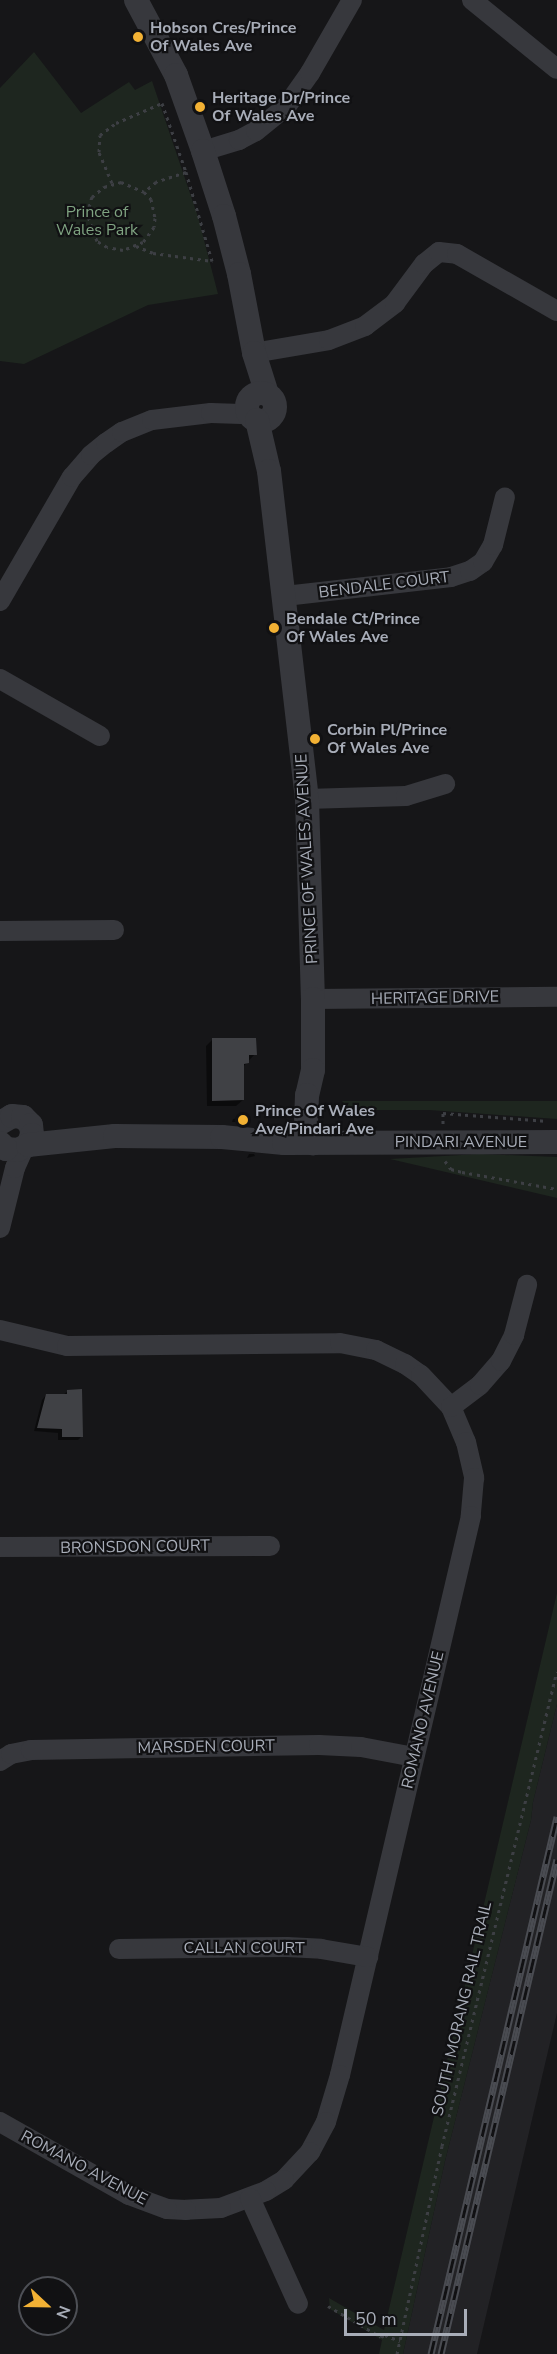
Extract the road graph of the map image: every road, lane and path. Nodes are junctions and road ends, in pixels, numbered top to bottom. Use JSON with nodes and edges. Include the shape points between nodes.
{"nodes":[{"id":1,"x":136,"y":0,"type":"edge"},
{"id":2,"x":352,"y":0,"type":"edge"},
{"id":3,"x":472,"y":0,"type":"edge"},
{"id":4,"x":557,"y":69,"type":"edge"},
{"id":5,"x":203,"y":151,"type":"junction"},
{"id":6,"x":186,"y":172,"type":"junction"},
{"id":7,"x":112,"y":183,"type":"junction"},
{"id":8,"x":144,"y":192,"type":"junction"},
{"id":9,"x":136,"y":246,"type":"junction"},
{"id":10,"x":557,"y":311,"type":"edge"},
{"id":11,"x":254,"y":353,"type":"junction"},
{"id":12,"x":258,"y":407,"type":"junction"},
{"id":13,"x":505,"y":497,"type":"dead end"},
{"id":14,"x":285,"y":596,"type":"junction"},
{"id":15,"x":0,"y":601,"type":"edge"},
{"id":16,"x":0,"y":679,"type":"edge"},
{"id":17,"x":100,"y":736,"type":"dead end"},
{"id":18,"x":444,"y":784,"type":"dead end"},
{"id":19,"x":307,"y":799,"type":"junction"},
{"id":20,"x":114,"y":930,"type":"dead end"},
{"id":21,"x":0,"y":931,"type":"edge"},
{"id":22,"x":557,"y":997,"type":"edge"},
{"id":23,"x":313,"y":999,"type":"junction"},
{"id":24,"x":557,"y":1122,"type":"edge"},
{"id":25,"x":313,"y":1133,"type":"junction"},
{"id":26,"x":11,"y":1134,"type":"edge"},
{"id":27,"x":444,"y":1134,"type":"junction"},
{"id":28,"x":557,"y":1136,"type":"edge"},
{"id":29,"x":557,"y":1142,"type":"edge"},
{"id":30,"x":557,"y":1189,"type":"edge"},
{"id":31,"x":0,"y":1228,"type":"edge"},
{"id":32,"x":527,"y":1285,"type":"dead end"},
{"id":33,"x":0,"y":1330,"type":"edge"},
{"id":34,"x":451,"y":1407,"type":"junction"},
{"id":35,"x":270,"y":1546,"type":"dead end"},
{"id":36,"x":0,"y":1547,"type":"edge"},
{"id":37,"x":557,"y":1672,"type":"edge"},
{"id":38,"x":414,"y":1757,"type":"junction"},
{"id":39,"x":0,"y":1761,"type":"edge"},
{"id":40,"x":119,"y":1949,"type":"dead end"},
{"id":41,"x":368,"y":1957,"type":"junction"},
{"id":42,"x":0,"y":2122,"type":"edge"},
{"id":43,"x":250,"y":2198,"type":"junction"},
{"id":44,"x":298,"y":2304,"type":"dead end"},
{"id":45,"x":328,"y":2306,"type":"dead end"},
{"id":46,"x":400,"y":2341,"type":"junction"},
{"id":47,"x":397,"y":2354,"type":"edge"}],
"edges":[{"from":1,"to":5,"type":"street","name":"PRINCE OF WALES AVENUE","via":[[176,75]]},
{"from":2,"to":5,"type":"street","via":[[286,107],[256,131]]},
{"from":3,"to":4,"type":"street"},
{"from":5,"to":11,"type":"street","name":"PRINCE OF WALES AVENUE","via":[[239,274]]},
{"from":6,"to":7,"type":"path","via":[[162,103],[116,123],[100,135],[99,152]]},
{"from":6,"to":8,"type":"path","via":[[156,182]]},
{"from":6,"to":9,"type":"path","via":[[212,261],[153,253]]},
{"from":7,"to":8,"type":"path","via":[[128,184]]},
{"from":7,"to":9,"type":"path","via":[[92,197],[88,221],[97,241],[107,247],[123,250]]},
{"from":8,"to":9,"type":"path","via":[[151,199],[155,218],[150,235]]},
{"from":10,"to":11,"type":"street","via":[[457,254],[439,252],[424,264],[395,303],[365,326],[329,340]]},
{"from":11,"to":12,"type":"street","name":"PRINCE OF WALES AVENUE"},
{"from":12,"to":14,"type":"street","name":"PRINCE OF WALES AVENUE"},
{"from":12,"to":15,"type":"street","via":[[138,425],[91,455],[72,477]]},
{"from":13,"to":14,"type":"street","name":"BENDALE COURT","via":[[493,546],[483,562],[470,571],[451,577]]},
{"from":14,"to":19,"type":"street","name":"PRINCE OF WALES AVENUE"},
{"from":16,"to":17,"type":"street"},
{"from":18,"to":19,"type":"street","via":[[406,796]]},
{"from":19,"to":23,"type":"street","name":"PRINCE OF WALES AVENUE"},
{"from":20,"to":21,"type":"street"},
{"from":22,"to":23,"type":"street","name":"HERITAGE DRIVE"},
{"from":23,"to":25,"type":"street","name":"PRINCE OF WALES AVENUE","via":[[313,1070],[307,1095]]},
{"from":24,"to":27,"type":"path","via":[[443,1113]]},
{"from":25,"to":26,"type":"street","name":"PINDARI AVENUE","via":[[222,1137]]},
{"from":25,"to":27,"type":"street","name":"PINDARI AVENUE"},
{"from":26,"to":31,"type":"street"},
{"from":27,"to":28,"type":"street","name":"PINDARI AVENUE","via":[[496,1128]]},
{"from":27,"to":29,"type":"street","name":"PINDARI AVENUE"},
{"from":27,"to":30,"type":"path","via":[[444,1160],[455,1170]]},
{"from":32,"to":34,"type":"street","via":[[514,1335],[501,1361],[480,1385]]},
{"from":33,"to":34,"type":"street","name":"ROMANO AVENUE","via":[[42,1342],[88,1347],[357,1345],[405,1364]]},
{"from":34,"to":38,"type":"street","name":"ROMANO AVENUE","via":[[472,1460],[473,1498]]},
{"from":35,"to":36,"type":"street","name":"BRONSDON COURT"},
{"from":37,"to":46,"type":"path","name":"SOUTH MORANG RAIL TRAIL","via":[[442,2146]]},
{"from":38,"to":39,"type":"street","name":"MARSDEN COURT","via":[[361,1747],[319,1745],[32,1749]]},
{"from":38,"to":41,"type":"street","name":"ROMANO AVENUE"},
{"from":40,"to":41,"type":"street","name":"CALLAN COURT","via":[[287,1947]]},
{"from":41,"to":43,"type":"street","name":"ROMANO AVENUE","via":[[332,2105],[320,2136],[284,2180]]},
{"from":42,"to":43,"type":"street","name":"ROMANO AVENUE","via":[[147,2203],[167,2209],[202,2211]]},
{"from":43,"to":44,"type":"street"},
{"from":45,"to":46,"type":"path","via":[[381,2337]]},
{"from":46,"to":47,"type":"path","name":"SOUTH MORANG RAIL TRAIL"}]}
